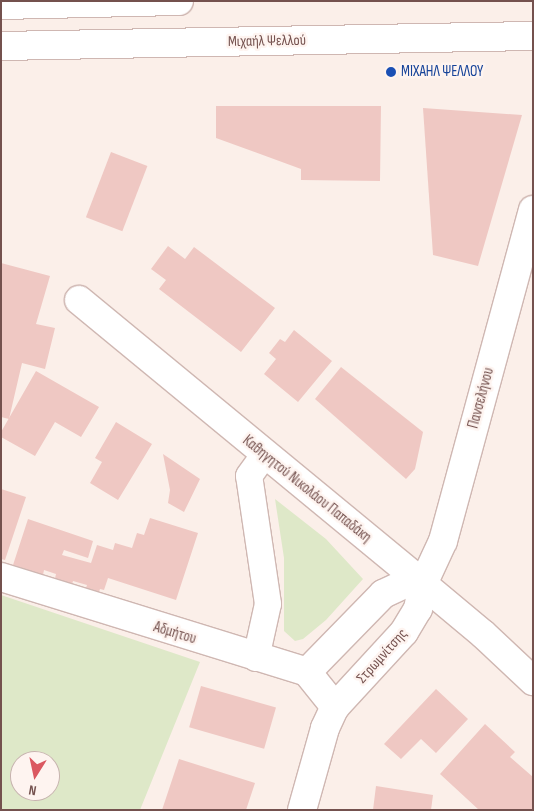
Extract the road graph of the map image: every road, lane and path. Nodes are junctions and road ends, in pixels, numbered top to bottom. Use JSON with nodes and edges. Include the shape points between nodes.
{"nodes":[{"id":1,"x":179,"y":1,"type":"edge"},
{"id":2,"x":43,"y":3,"type":"edge"},
{"id":3,"x":1,"y":5,"type":"edge"},
{"id":4,"x":533,"y":36,"type":"edge"},
{"id":5,"x":1,"y":46,"type":"edge"},
{"id":6,"x":533,"y":210,"type":"edge"},
{"id":7,"x":79,"y":300,"type":"dead end"},
{"id":8,"x":264,"y":455,"type":"junction"},
{"id":9,"x":1,"y":577,"type":"edge"},
{"id":10,"x":423,"y":584,"type":"junction"},
{"id":11,"x":256,"y":658,"type":"junction"},
{"id":12,"x":307,"y":672,"type":"junction"},
{"id":13,"x":533,"y":681,"type":"edge"},
{"id":14,"x":335,"y":707,"type":"junction"},
{"id":15,"x":302,"y":810,"type":"edge"}],
"edges":[{"from":1,"to":2,"type":"street"},
{"from":2,"to":3,"type":"street"},
{"from":4,"to":5,"type":"street","name":"Μιχαήλ Ψελλού"},
{"from":6,"to":10,"type":"street","name":"Πανσελήνου","via":[[442,541]]},
{"from":7,"to":8,"type":"street","name":"Καθηγητού Νικολάου Παπαδάκη"},
{"from":8,"to":10,"type":"street","name":"Καθηγητού Νικολάου Παπαδάκη"},
{"from":8,"to":11,"type":"street","via":[[249,476],[268,604]]},
{"from":9,"to":11,"type":"street","name":"Αδμήτου"},
{"from":10,"to":12,"type":"street","via":[[407,583],[383,594]]},
{"from":10,"to":13,"type":"street","name":"Καθηγητού Νικολάου Παπαδάκη","via":[[484,634]]},
{"from":10,"to":14,"type":"street","name":"Στρωμνίτσης","via":[[411,624]]},
{"from":11,"to":12,"type":"street","name":"Αδμήτου"},
{"from":12,"to":14,"type":"street"},
{"from":14,"to":15,"type":"street","name":"Στρωμνίτσης","via":[[325,728]]}]}
